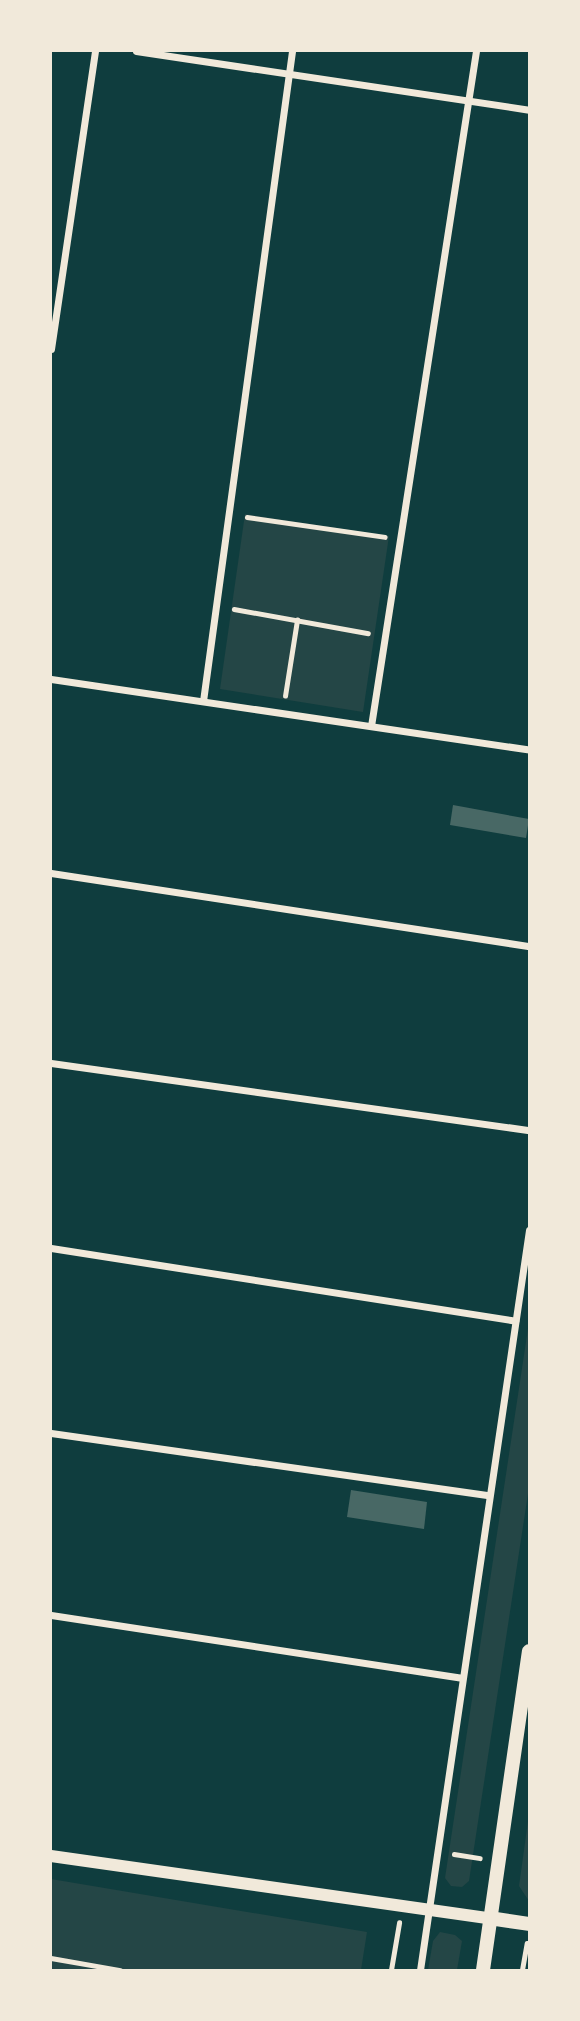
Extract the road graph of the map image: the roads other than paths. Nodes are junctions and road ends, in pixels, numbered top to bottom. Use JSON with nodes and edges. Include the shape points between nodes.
{"nodes":[{"id":1,"x":96,"y":51,"type":"edge"},
{"id":2,"x":136,"y":51,"type":"edge"},
{"id":3,"x":292,"y":51,"type":"edge"},
{"id":4,"x":476,"y":51,"type":"edge"},
{"id":5,"x":288,"y":73,"type":"junction"},
{"id":6,"x":469,"y":99,"type":"junction"},
{"id":7,"x":529,"y":110,"type":"edge"},
{"id":8,"x":51,"y":349,"type":"edge"},
{"id":9,"x":51,"y":679,"type":"edge"},
{"id":10,"x":203,"y":701,"type":"junction"},
{"id":11,"x":371,"y":726,"type":"junction"},
{"id":12,"x":529,"y":750,"type":"edge"},
{"id":13,"x":51,"y":873,"type":"edge"},
{"id":14,"x":529,"y":946,"type":"edge"},
{"id":15,"x":51,"y":1063,"type":"edge"},
{"id":16,"x":529,"y":1130,"type":"edge"},
{"id":17,"x":529,"y":1230,"type":"edge"},
{"id":18,"x":51,"y":1248,"type":"edge"},
{"id":19,"x":515,"y":1321,"type":"junction"},
{"id":20,"x":51,"y":1433,"type":"edge"},
{"id":21,"x":489,"y":1496,"type":"junction"},
{"id":22,"x":51,"y":1615,"type":"edge"},
{"id":23,"x":529,"y":1651,"type":"edge"},
{"id":24,"x":461,"y":1678,"type":"junction"},
{"id":25,"x":51,"y":1856,"type":"edge"},
{"id":26,"x":430,"y":1909,"type":"junction"},
{"id":27,"x":489,"y":1918,"type":"junction"},
{"id":28,"x":528,"y":1931,"type":"edge"},
{"id":29,"x":420,"y":1970,"type":"edge"},
{"id":30,"x":483,"y":1970,"type":"edge"}],
"edges":[{"from":1,"to":8,"type":"street"},
{"from":2,"to":5,"type":"street"},
{"from":3,"to":5,"type":"street"},
{"from":4,"to":6,"type":"street"},
{"from":5,"to":6,"type":"street"},
{"from":5,"to":10,"type":"street"},
{"from":6,"to":7,"type":"street"},
{"from":6,"to":11,"type":"street"},
{"from":9,"to":10,"type":"street"},
{"from":10,"to":11,"type":"street"},
{"from":11,"to":12,"type":"street"},
{"from":13,"to":14,"type":"street"},
{"from":15,"to":16,"type":"street"},
{"from":17,"to":19,"type":"street"},
{"from":18,"to":19,"type":"street"},
{"from":19,"to":21,"type":"street"},
{"from":20,"to":21,"type":"street"},
{"from":21,"to":24,"type":"street"},
{"from":22,"to":24,"type":"street"},
{"from":23,"to":27,"type":"main road"},
{"from":24,"to":26,"type":"street"},
{"from":25,"to":26,"type":"street"},
{"from":26,"to":27,"type":"street"},
{"from":26,"to":29,"type":"street"},
{"from":27,"to":28,"type":"main road"},
{"from":27,"to":30,"type":"main road"}]}
